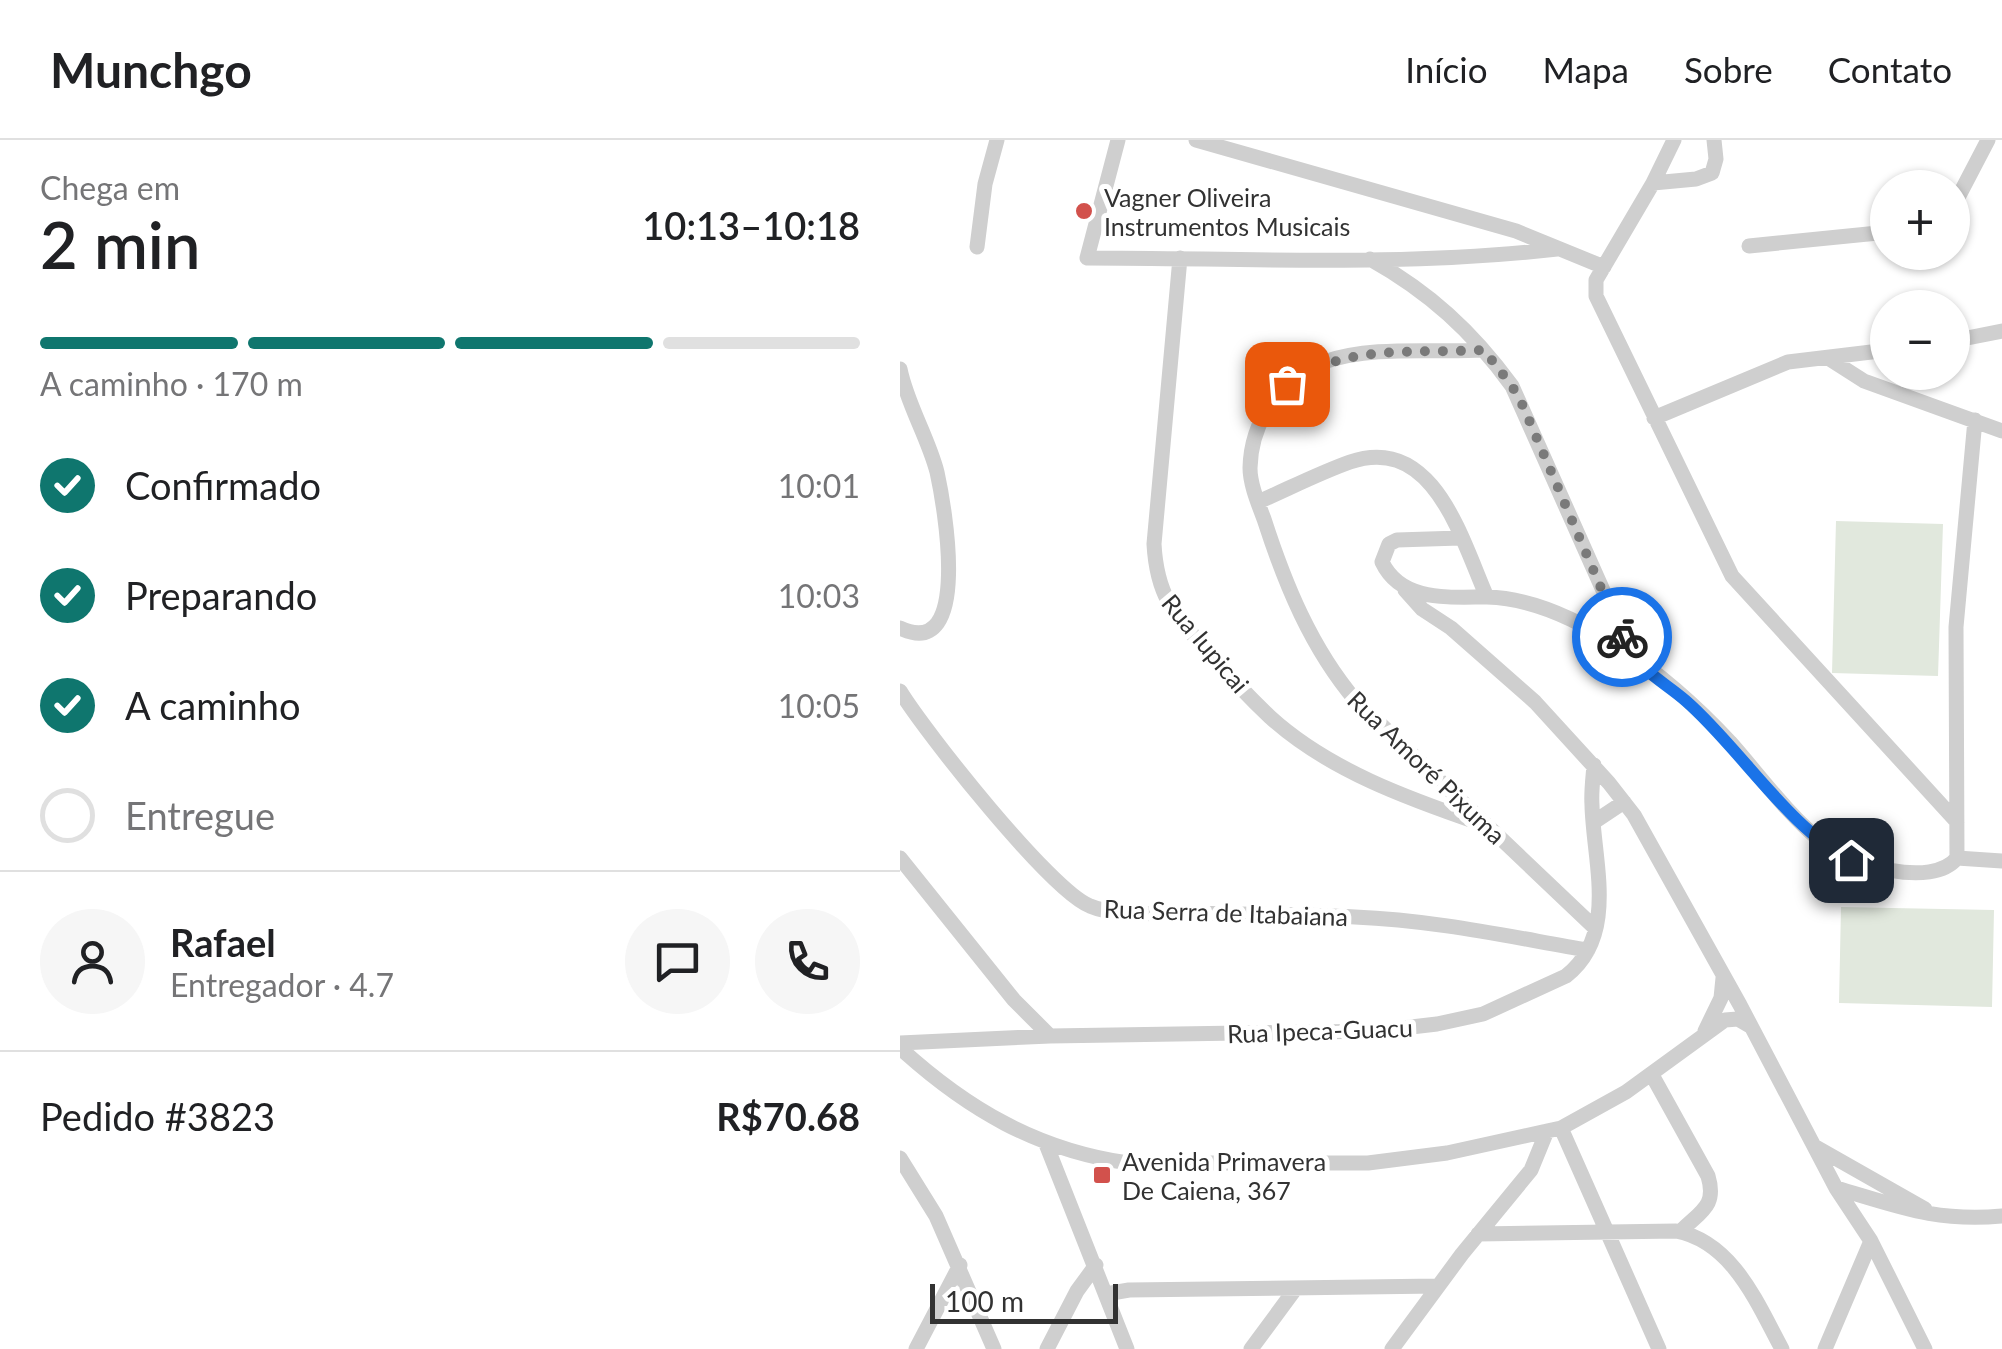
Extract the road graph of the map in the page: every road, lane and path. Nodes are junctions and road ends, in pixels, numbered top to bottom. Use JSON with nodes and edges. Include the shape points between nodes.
{"nodes":[{"id":1,"x":997,"y":140,"type":"edge"},
{"id":2,"x":1118,"y":140,"type":"edge"},
{"id":3,"x":1196,"y":140,"type":"edge"},
{"id":4,"x":1674,"y":140,"type":"edge"},
{"id":5,"x":1714,"y":140,"type":"edge"},
{"id":6,"x":1988,"y":140,"type":"edge"},
{"id":7,"x":1970,"y":174,"type":"edge"},
{"id":8,"x":1653,"y":184,"type":"junction"},
{"id":9,"x":1870,"y":234,"type":"edge"},
{"id":10,"x":1748,"y":246,"type":"dead end"},
{"id":11,"x":977,"y":247,"type":"dead end"},
{"id":12,"x":1557,"y":249,"type":"junction"},
{"id":13,"x":1180,"y":258,"type":"junction"},
{"id":14,"x":1369,"y":258,"type":"junction"},
{"id":15,"x":1604,"y":267,"type":"junction"},
{"id":16,"x":2002,"y":330,"type":"edge"},
{"id":17,"x":1970,"y":337,"type":"edge"},
{"id":18,"x":1484,"y":350,"type":"junction"},
{"id":19,"x":1870,"y":352,"type":"edge"},
{"id":20,"x":1861,"y":353,"type":"junction"},
{"id":21,"x":1828,"y":358,"type":"junction"},
{"id":22,"x":900,"y":368,"type":"edge"},
{"id":23,"x":1864,"y":381,"type":"junction"},
{"id":24,"x":1654,"y":418,"type":"junction"},
{"id":25,"x":1975,"y":420,"type":"junction"},
{"id":26,"x":2002,"y":431,"type":"edge"},
{"id":27,"x":1258,"y":502,"type":"junction"},
{"id":28,"x":1460,"y":538,"type":"junction"},
{"id":29,"x":1405,"y":590,"type":"junction"},
{"id":30,"x":1455,"y":596,"type":"junction"},
{"id":31,"x":1487,"y":597,"type":"junction"},
{"id":32,"x":900,"y":628,"type":"edge"},
{"id":33,"x":1451,"y":628,"type":"junction"},
{"id":34,"x":1628,"y":654,"type":"junction"},
{"id":35,"x":900,"y":691,"type":"edge"},
{"id":36,"x":1594,"y":765,"type":"junction"},
{"id":37,"x":1624,"y":802,"type":"junction"},
{"id":38,"x":1594,"y":822,"type":"junction"},
{"id":39,"x":1957,"y":822,"type":"junction"},
{"id":40,"x":1488,"y":826,"type":"junction"},
{"id":41,"x":900,"y":858,"type":"edge"},
{"id":42,"x":1957,"y":858,"type":"junction"},
{"id":43,"x":2002,"y":861,"type":"edge"},
{"id":44,"x":1595,"y":928,"type":"junction"},
{"id":45,"x":1588,"y":950,"type":"junction"},
{"id":46,"x":1724,"y":976,"type":"junction"},
{"id":47,"x":1750,"y":1026,"type":"junction"},
{"id":48,"x":1704,"y":1034,"type":"junction"},
{"id":49,"x":1050,"y":1036,"type":"junction"},
{"id":50,"x":900,"y":1045,"type":"edge"},
{"id":51,"x":1652,"y":1076,"type":"junction"},
{"id":52,"x":1554,"y":1129,"type":"junction"},
{"id":53,"x":1046,"y":1144,"type":"junction"},
{"id":54,"x":1814,"y":1146,"type":"junction"},
{"id":55,"x":900,"y":1158,"type":"edge"},
{"id":56,"x":1836,"y":1188,"type":"junction"},
{"id":57,"x":1937,"y":1215,"type":"junction"},
{"id":58,"x":2002,"y":1216,"type":"edge"},
{"id":59,"x":1604,"y":1231,"type":"junction"},
{"id":60,"x":1681,"y":1231,"type":"junction"},
{"id":61,"x":1478,"y":1234,"type":"junction"},
{"id":62,"x":1871,"y":1240,"type":"junction"},
{"id":63,"x":1096,"y":1265,"type":"junction"},
{"id":64,"x":960,"y":1266,"type":"junction"},
{"id":65,"x":1438,"y":1286,"type":"junction"},
{"id":66,"x":1296,"y":1288,"type":"junction"},
{"id":67,"x":1106,"y":1294,"type":"junction"},
{"id":68,"x":916,"y":1349,"type":"edge"},
{"id":69,"x":994,"y":1349,"type":"edge"},
{"id":70,"x":1048,"y":1349,"type":"edge"},
{"id":71,"x":1127,"y":1349,"type":"edge"},
{"id":72,"x":1251,"y":1349,"type":"edge"},
{"id":73,"x":1392,"y":1349,"type":"edge"},
{"id":74,"x":1659,"y":1349,"type":"edge"},
{"id":75,"x":1782,"y":1349,"type":"edge"},
{"id":76,"x":1824,"y":1349,"type":"edge"},
{"id":77,"x":1924,"y":1349,"type":"edge"}],
"edges":[{"from":1,"to":11,"type":"street"},
{"from":2,"to":13,"type":"street","via":[[1087,258]]},
{"from":3,"to":12,"type":"street","via":[[1516,231]]},
{"from":4,"to":8,"type":"street"},
{"from":5,"to":8,"type":"street","via":[[1712,173]]},
{"from":6,"to":7,"type":"street"},
{"from":8,"to":15,"type":"street"},
{"from":9,"to":10,"type":"street"},
{"from":12,"to":14,"type":"street"},
{"from":12,"to":15,"type":"street"},
{"from":13,"to":14,"type":"street"},
{"from":13,"to":40,"type":"street","name":"Rua Iupicai","via":[[1154,544],[1162,593],[1232,678],[1295,736],[1355,772]]},
{"from":14,"to":18,"type":"street","via":[[1413,282]]},
{"from":15,"to":24,"type":"street","via":[[1596,296]]},
{"from":16,"to":17,"type":"street"},
{"from":18,"to":27,"type":"street","name":"Rua Amoré Pixuma","via":[[1354,356],[1324,362],[1287,384],[1260,421],[1250,471]]},
{"from":18,"to":34,"type":"street","via":[[1523,406]]},
{"from":19,"to":20,"type":"street"},
{"from":20,"to":21,"type":"street"},
{"from":20,"to":23,"type":"street","via":[[1856,366]]},
{"from":21,"to":23,"type":"street"},
{"from":21,"to":24,"type":"street","via":[[1788,362]]},
{"from":22,"to":32,"type":"street","via":[[936,469],[948,573],[948,604],[937,624],[922,634]]},
{"from":23,"to":25,"type":"street"},
{"from":24,"to":39,"type":"street","via":[[1740,588]]},
{"from":25,"to":26,"type":"street"},
{"from":25,"to":39,"type":"street","via":[[1956,627]]},
{"from":27,"to":28,"type":"street","via":[[1353,461],[1395,460],[1434,486]]},
{"from":27,"to":40,"type":"street","name":"Rua Amoré Pixuma","via":[[1278,562],[1331,672]]},
{"from":28,"to":29,"type":"street","via":[[1389,544],[1382,562]]},
{"from":28,"to":31,"type":"street"},
{"from":29,"to":30,"type":"street"},
{"from":29,"to":33,"type":"street"},
{"from":30,"to":31,"type":"street"},
{"from":30,"to":33,"type":"street"},
{"from":31,"to":34,"type":"street","via":[[1564,614]]},
{"from":33,"to":36,"type":"street"},
{"from":34,"to":42,"type":"street","via":[[1714,726],[1804,826],[1838,853],[1908,872],[1939,871]]},
{"from":35,"to":45,"type":"street","name":"Rua Serra de Itabaiana","via":[[1014,834],[1090,906],[1400,919]]},
{"from":36,"to":37,"type":"street"},
{"from":36,"to":38,"type":"street"},
{"from":37,"to":38,"type":"street"},
{"from":37,"to":46,"type":"street"},
{"from":38,"to":44,"type":"street","via":[[1600,895]]},
{"from":39,"to":42,"type":"street"},
{"from":40,"to":44,"type":"street","name":"Rua Amoré Pixuma"},
{"from":41,"to":49,"type":"street"},
{"from":42,"to":43,"type":"street"},
{"from":44,"to":45,"type":"street"},
{"from":45,"to":49,"type":"street","name":"Rua Ipeca-Guacu","via":[[1566,976],[1482,1014],[1438,1024],[1377,1031]]},
{"from":46,"to":47,"type":"street"},
{"from":46,"to":48,"type":"street"},
{"from":47,"to":48,"type":"street","via":[[1725,1020]]},
{"from":47,"to":54,"type":"street"},
{"from":48,"to":51,"type":"street"},
{"from":49,"to":50,"type":"street","name":"Rua Ipeca-Guacu"},
{"from":50,"to":53,"type":"street","via":[[962,1100]]},
{"from":51,"to":52,"type":"street"},
{"from":51,"to":60,"type":"street","via":[[1712,1190],[1709,1204]]},
{"from":52,"to":53,"type":"street","via":[[1368,1163],[1128,1163]]},
{"from":52,"to":59,"type":"street"},
{"from":52,"to":61,"type":"street","via":[[1531,1170]]},
{"from":53,"to":63,"type":"street"},
{"from":54,"to":56,"type":"street"},
{"from":54,"to":57,"type":"street"},
{"from":55,"to":64,"type":"street"},
{"from":56,"to":57,"type":"street"},
{"from":56,"to":62,"type":"street"},
{"from":57,"to":58,"type":"street"},
{"from":59,"to":60,"type":"street"},
{"from":59,"to":61,"type":"street"},
{"from":59,"to":74,"type":"street"},
{"from":60,"to":75,"type":"street","via":[[1725,1256]]},
{"from":61,"to":65,"type":"street"},
{"from":62,"to":76,"type":"street"},
{"from":62,"to":77,"type":"street"},
{"from":63,"to":67,"type":"street"},
{"from":63,"to":70,"type":"street"},
{"from":64,"to":68,"type":"street"},
{"from":64,"to":69,"type":"street"},
{"from":65,"to":66,"type":"street"},
{"from":65,"to":73,"type":"street"},
{"from":66,"to":67,"type":"street"},
{"from":66,"to":72,"type":"street"},
{"from":67,"to":71,"type":"street"}]}
